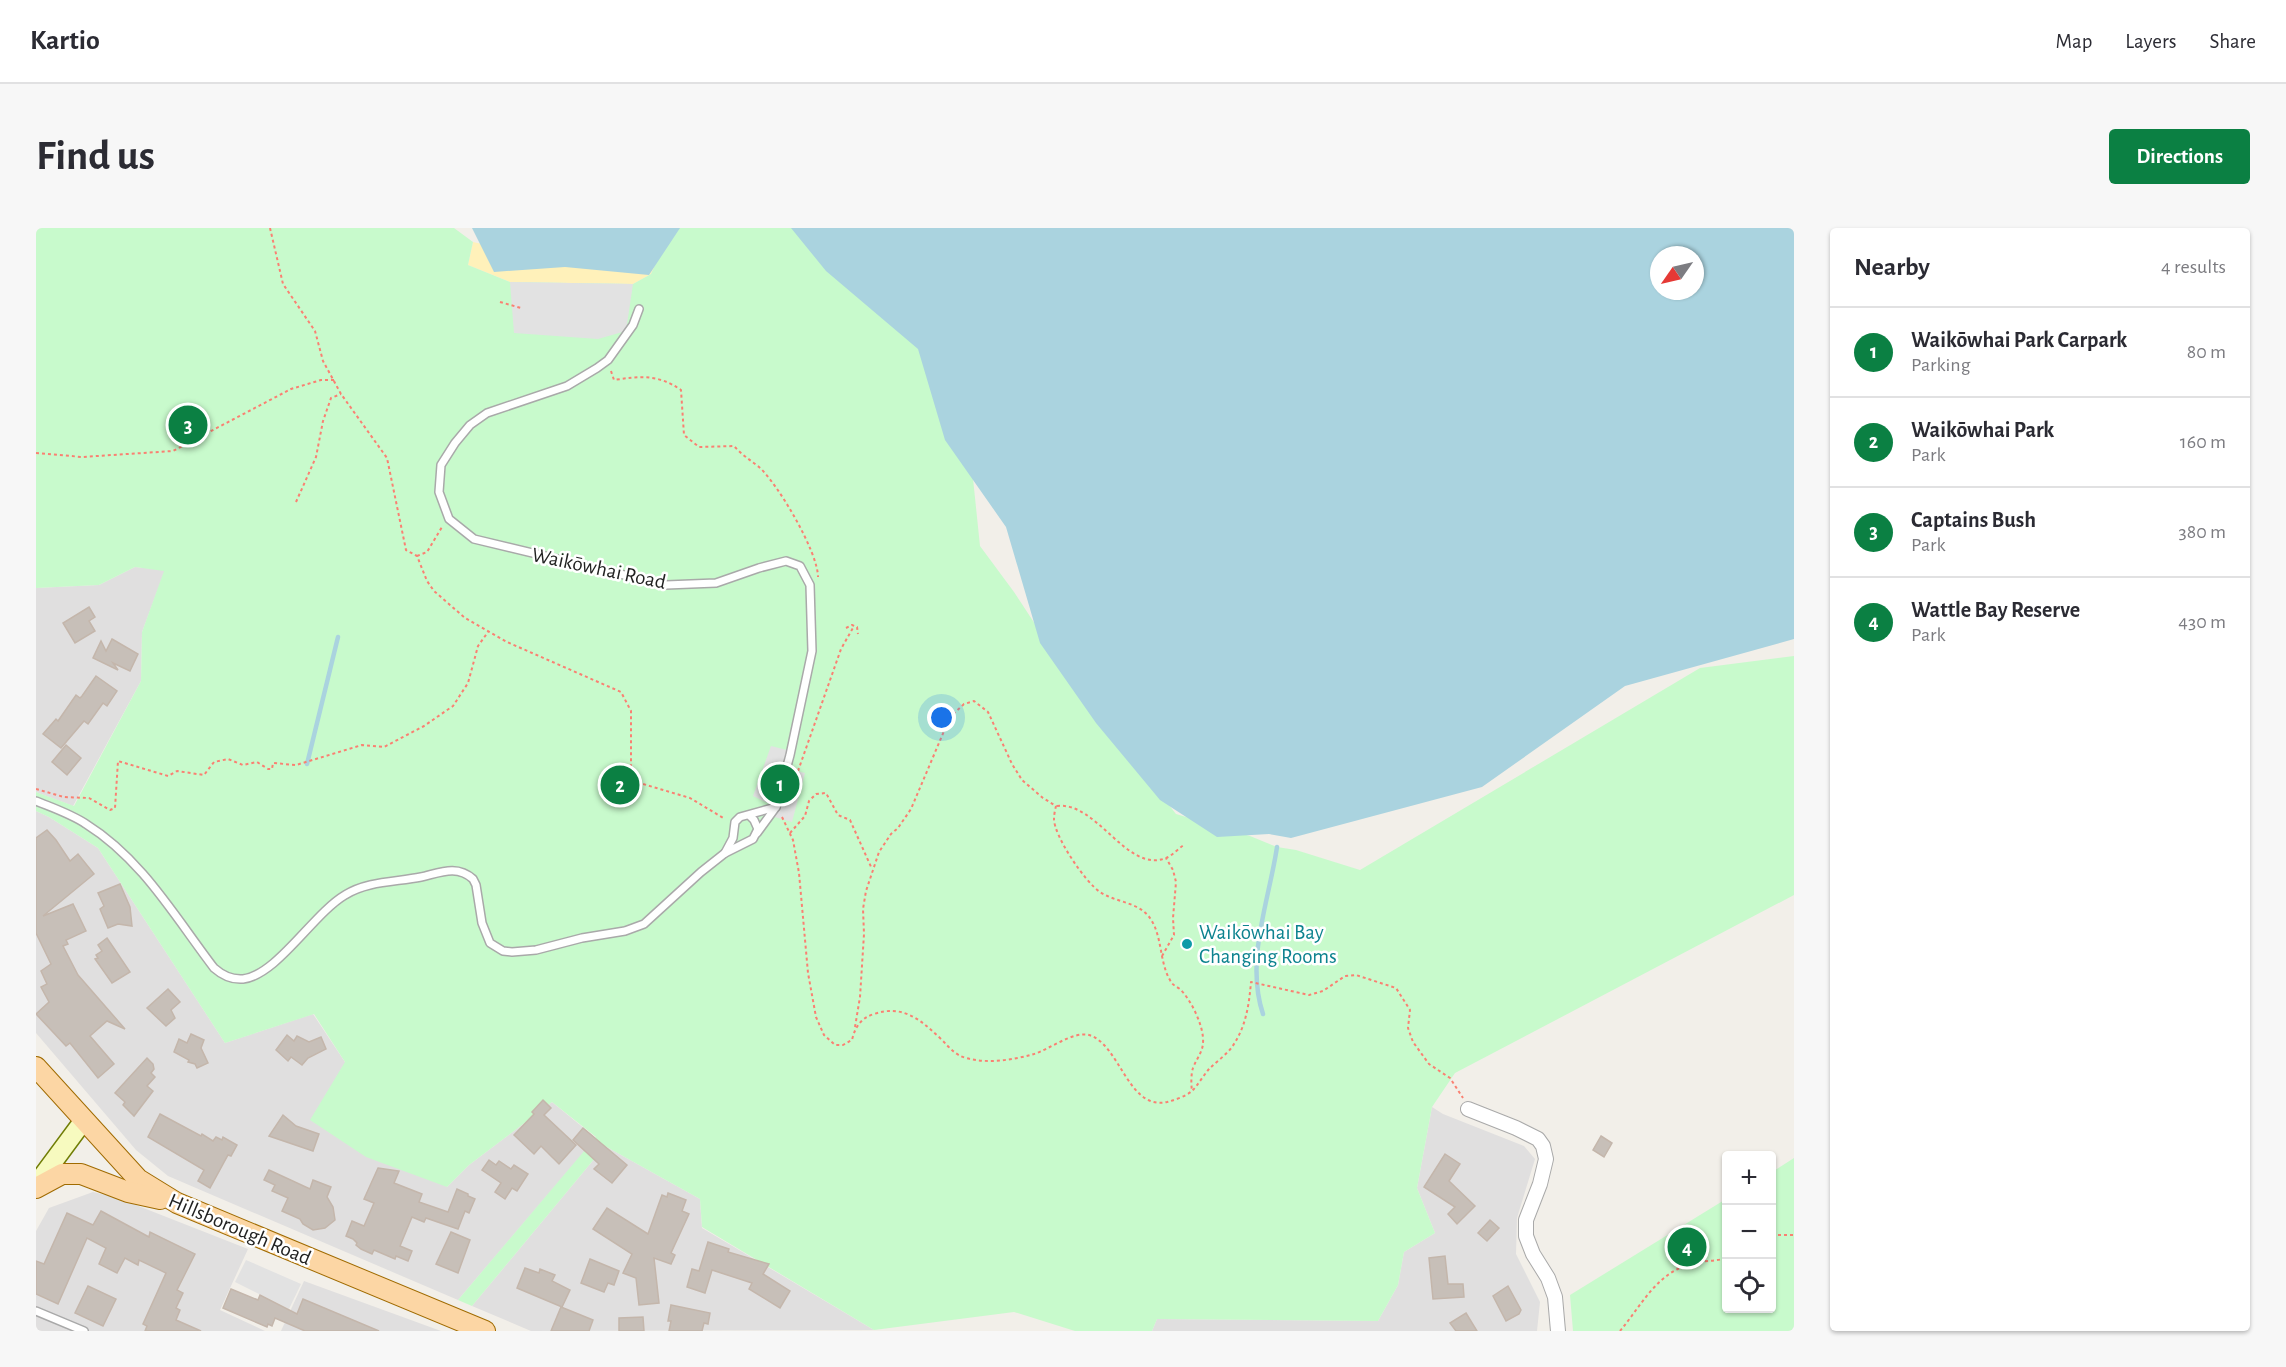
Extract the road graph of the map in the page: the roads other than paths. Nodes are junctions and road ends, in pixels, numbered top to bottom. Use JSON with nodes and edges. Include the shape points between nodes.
{"nodes":[{"id":1,"x":639,"y":309,"type":"dead end"},
{"id":2,"x":36,"y":801,"type":"edge"},
{"id":3,"x":776,"y":807,"type":"junction"},
{"id":4,"x":750,"y":816,"type":"junction"},
{"id":5,"x":757,"y":833,"type":"junction"},
{"id":6,"x":725,"y":854,"type":"junction"},
{"id":7,"x":36,"y":1067,"type":"edge"},
{"id":8,"x":1468,"y":1109,"type":"road end"},
{"id":9,"x":84,"y":1120,"type":"junction"},
{"id":10,"x":36,"y":1187,"type":"edge"},
{"id":11,"x":177,"y":1203,"type":"junction"},
{"id":12,"x":36,"y":1311,"type":"edge"},
{"id":13,"x":84,"y":1331,"type":"edge"},
{"id":14,"x":485,"y":1331,"type":"edge"},
{"id":15,"x":1558,"y":1331,"type":"edge"}],
"edges":[{"from":1,"to":3,"type":"lane","name":"Waikōwhai Road","via":[[633,325],[608,360],[567,387],[488,413],[470,425],[441,465],[439,492],[449,519],[474,539],[666,585],[716,583],[786,561],[800,566],[810,585],[812,651]]},
{"from":2,"to":6,"type":"lane","name":"Waikōwhai Road","via":[[87,825],[131,862],[160,892],[213,968],[232,979],[262,971],[333,902],[371,885],[450,870],[468,873],[476,885],[482,923],[490,943],[503,951],[524,951],[644,924]]},
{"from":3,"to":4,"type":"lane"},
{"from":3,"to":5,"type":"lane","name":"Waikōwhai Road"},
{"from":4,"to":5,"type":"lane","via":[[757,825]]},
{"from":4,"to":6,"type":"lane","via":[[740,817],[734,826]]},
{"from":5,"to":6,"type":"lane","name":"Waikōwhai Road"},
{"from":7,"to":9,"type":"main road","name":"Hillsborough Road"},
{"from":8,"to":15,"type":"street","via":[[1516,1128],[1538,1139],[1543,1146],[1546,1159],[1526,1220],[1526,1236],[1555,1297]]},
{"from":9,"to":10,"type":"main road"},
{"from":9,"to":11,"type":"main road","name":"Hillsborough Road","via":[[138,1179]]},
{"from":10,"to":11,"type":"main road","via":[[62,1174],[81,1174],[128,1192]]},
{"from":11,"to":14,"type":"main road","name":"Hillsborough Road"},
{"from":12,"to":13,"type":"lane"}]}
